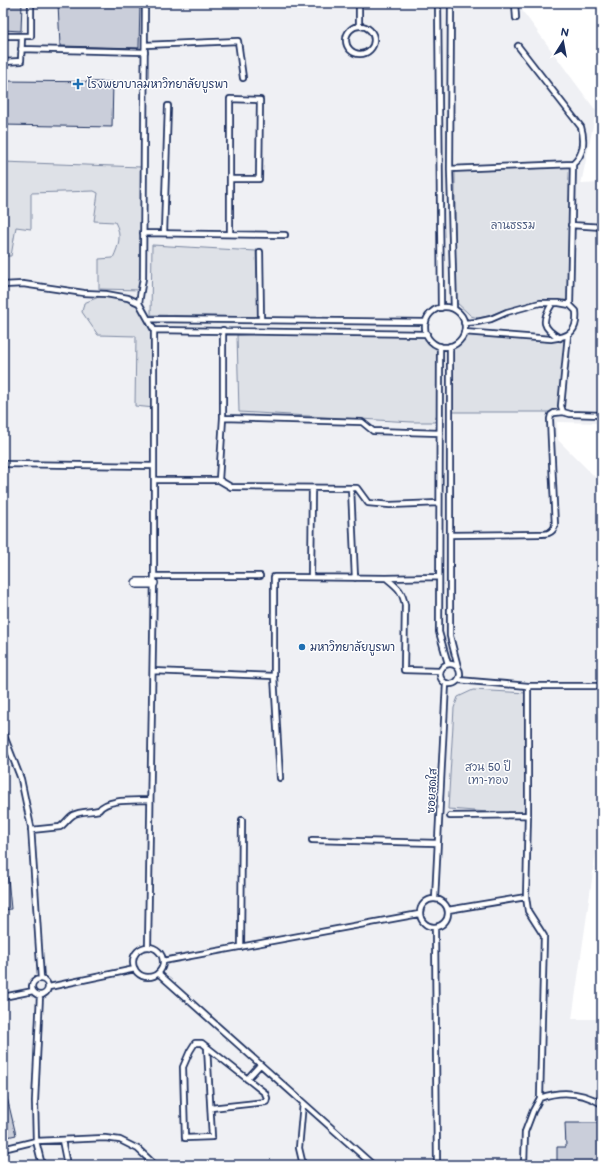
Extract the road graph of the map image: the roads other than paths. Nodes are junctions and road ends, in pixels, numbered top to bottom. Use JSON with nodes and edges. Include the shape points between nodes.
{"nodes":[{"id":1,"x":31,"y":3,"type":"edge"},
{"id":2,"x":145,"y":3,"type":"edge"},
{"id":3,"x":359,"y":3,"type":"edge"},
{"id":4,"x":438,"y":3,"type":"edge"},
{"id":5,"x":451,"y":3,"type":"edge"},
{"id":6,"x":515,"y":3,"type":"edge"},
{"id":7,"x":516,"y":18,"type":"dead end"},
{"id":8,"x":359,"y":25,"type":"junction"},
{"id":9,"x":3,"y":36,"type":"edge"},
{"id":10,"x":22,"y":36,"type":"junction"},
{"id":11,"x":145,"y":45,"type":"junction"},
{"id":12,"x":518,"y":46,"type":"dead end"},
{"id":13,"x":22,"y":49,"type":"junction"},
{"id":14,"x":145,"y":52,"type":"junction"},
{"id":15,"x":3,"y":62,"type":"edge"},
{"id":16,"x":243,"y":78,"type":"dead end"},
{"id":17,"x":168,"y":106,"type":"dead end"},
{"id":18,"x":573,"y":164,"type":"junction"},
{"id":19,"x":450,"y":169,"type":"junction"},
{"id":20,"x":230,"y":179,"type":"junction"},
{"id":21,"x":571,"y":225,"type":"junction"},
{"id":22,"x":602,"y":227,"type":"edge"},
{"id":23,"x":143,"y":233,"type":"junction"},
{"id":24,"x":164,"y":233,"type":"junction"},
{"id":25,"x":230,"y":234,"type":"junction"},
{"id":26,"x":285,"y":234,"type":"dead end"},
{"id":27,"x":260,"y":252,"type":"dead end"},
{"id":28,"x":3,"y":285,"type":"edge"},
{"id":29,"x":139,"y":303,"type":"junction"},
{"id":30,"x":552,"y":304,"type":"junction"},
{"id":31,"x":570,"y":305,"type":"junction"},
{"id":32,"x":441,"y":308,"type":"junction"},
{"id":33,"x":454,"y":309,"type":"junction"},
{"id":34,"x":148,"y":319,"type":"junction"},
{"id":35,"x":261,"y":320,"type":"junction"},
{"id":36,"x":426,"y":322,"type":"junction"},
{"id":37,"x":464,"y":323,"type":"junction"},
{"id":38,"x":154,"y":330,"type":"junction"},
{"id":39,"x":224,"y":330,"type":"junction"},
{"id":40,"x":464,"y":332,"type":"junction"},
{"id":41,"x":427,"y":334,"type":"junction"},
{"id":42,"x":568,"y":335,"type":"junction"},
{"id":43,"x":560,"y":338,"type":"junction"},
{"id":44,"x":440,"y":346,"type":"junction"},
{"id":45,"x":450,"y":346,"type":"junction"},
{"id":46,"x":563,"y":412,"type":"junction"},
{"id":47,"x":602,"y":415,"type":"edge"},
{"id":48,"x":223,"y":418,"type":"junction"},
{"id":49,"x":440,"y":434,"type":"junction"},
{"id":50,"x":3,"y":464,"type":"edge"},
{"id":51,"x":154,"y":466,"type":"junction"},
{"id":52,"x":154,"y":480,"type":"junction"},
{"id":53,"x":219,"y":480,"type":"junction"},
{"id":54,"x":312,"y":488,"type":"junction"},
{"id":55,"x":351,"y":488,"type":"junction"},
{"id":56,"x":439,"y":503,"type":"junction"},
{"id":57,"x":450,"y":535,"type":"junction"},
{"id":58,"x":260,"y":576,"type":"dead end"},
{"id":59,"x":311,"y":577,"type":"junction"},
{"id":60,"x":438,"y":577,"type":"junction"},
{"id":61,"x":355,"y":578,"type":"junction"},
{"id":62,"x":386,"y":578,"type":"junction"},
{"id":63,"x":153,"y":580,"type":"junction"},
{"id":64,"x":137,"y":583,"type":"dead end"},
{"id":65,"x":448,"y":664,"type":"junction"},
{"id":66,"x":458,"y":667,"type":"junction"},
{"id":67,"x":153,"y":671,"type":"junction"},
{"id":68,"x":440,"y":671,"type":"junction"},
{"id":69,"x":274,"y":676,"type":"junction"},
{"id":70,"x":458,"y":680,"type":"junction"},
{"id":71,"x":446,"y":684,"type":"junction"},
{"id":72,"x":528,"y":686,"type":"junction"},
{"id":73,"x":602,"y":686,"type":"edge"},
{"id":74,"x":3,"y":733,"type":"edge"},
{"id":75,"x":280,"y":778,"type":"dead end"},
{"id":76,"x":150,"y":800,"type":"junction"},
{"id":77,"x":528,"y":815,"type":"junction"},
{"id":78,"x":450,"y":816,"type":"dead end"},
{"id":79,"x":242,"y":820,"type":"dead end"},
{"id":80,"x":31,"y":830,"type":"junction"},
{"id":81,"x":312,"y":840,"type":"dead end"},
{"id":82,"x":438,"y":843,"type":"junction"},
{"id":83,"x":526,"y":898,"type":"junction"},
{"id":84,"x":435,"y":899,"type":"junction"},
{"id":85,"x":448,"y":910,"type":"junction"},
{"id":86,"x":419,"y":914,"type":"junction"},
{"id":87,"x":434,"y":928,"type":"junction"},
{"id":88,"x":148,"y":947,"type":"junction"},
{"id":89,"x":241,"y":947,"type":"junction"},
{"id":90,"x":163,"y":961,"type":"junction"},
{"id":91,"x":135,"y":969,"type":"junction"},
{"id":92,"x":158,"y":973,"type":"junction"},
{"id":93,"x":41,"y":979,"type":"junction"},
{"id":94,"x":49,"y":987,"type":"junction"},
{"id":95,"x":33,"y":991,"type":"junction"},
{"id":96,"x":40,"y":995,"type":"junction"},
{"id":97,"x":3,"y":997,"type":"edge"},
{"id":98,"x":207,"y":1047,"type":"junction"},
{"id":99,"x":260,"y":1065,"type":"junction"},
{"id":100,"x":247,"y":1079,"type":"junction"},
{"id":101,"x":540,"y":1098,"type":"junction"},
{"id":102,"x":303,"y":1103,"type":"junction"},
{"id":103,"x":602,"y":1104,"type":"edge"},
{"id":104,"x":211,"y":1108,"type":"junction"},
{"id":105,"x":62,"y":1140,"type":"junction"},
{"id":106,"x":36,"y":1141,"type":"junction"},
{"id":107,"x":3,"y":1149,"type":"edge"},
{"id":108,"x":42,"y":1165,"type":"edge"},
{"id":109,"x":67,"y":1165,"type":"edge"},
{"id":110,"x":155,"y":1165,"type":"edge"},
{"id":111,"x":303,"y":1165,"type":"edge"},
{"id":112,"x":373,"y":1165,"type":"edge"},
{"id":113,"x":437,"y":1165,"type":"edge"},
{"id":114,"x":524,"y":1165,"type":"edge"}],
"edges":[{"from":1,"to":10,"type":"lane","via":[[31,36]]},
{"from":2,"to":11,"type":"lane"},
{"from":3,"to":8,"type":"lane"},
{"from":4,"to":32,"type":"lane"},
{"from":5,"to":19,"type":"lane"},
{"from":6,"to":7,"type":"lane"},
{"from":8,"to":8,"type":"lane","via":[[354,25],[346,33],[345,45],[353,53],[365,54],[373,46],[374,34],[366,26]]},
{"from":9,"to":10,"type":"lane"},
{"from":10,"to":13,"type":"lane"},
{"from":11,"to":14,"type":"lane"},
{"from":11,"to":16,"type":"lane","via":[[238,41]]},
{"from":12,"to":18,"type":"lane","via":[[581,128],[584,136],[581,155]]},
{"from":13,"to":14,"type":"lane"},
{"from":13,"to":15,"type":"lane","via":[[21,61]]},
{"from":14,"to":23,"type":"lane"},
{"from":17,"to":24,"type":"lane"},
{"from":18,"to":19,"type":"lane"},
{"from":18,"to":21,"type":"lane"},
{"from":19,"to":33,"type":"lane"},
{"from":20,"to":20,"type":"lane","via":[[258,179],[260,100],[230,100]]},
{"from":20,"to":25,"type":"lane"},
{"from":21,"to":22,"type":"lane"},
{"from":21,"to":31,"type":"lane"},
{"from":23,"to":24,"type":"lane"},
{"from":23,"to":29,"type":"lane","via":[[143,278]]},
{"from":24,"to":25,"type":"lane"},
{"from":25,"to":26,"type":"lane"},
{"from":27,"to":35,"type":"lane"},
{"from":28,"to":29,"type":"lane","via":[[23,284],[106,294]]},
{"from":29,"to":34,"type":"lane"},
{"from":30,"to":31,"type":"lane"},
{"from":30,"to":37,"type":"lane","via":[[540,303],[491,319]]},
{"from":30,"to":43,"type":"lane","via":[[545,314],[544,322],[551,333]]},
{"from":31,"to":42,"type":"lane","via":[[576,311],[577,322],[574,330]]},
{"from":32,"to":33,"type":"lane"},
{"from":32,"to":36,"type":"lane","via":[[431,313]]},
{"from":33,"to":37,"type":"lane"},
{"from":34,"to":35,"type":"lane"},
{"from":34,"to":38,"type":"lane"},
{"from":35,"to":36,"type":"lane"},
{"from":36,"to":41,"type":"lane"},
{"from":37,"to":40,"type":"lane"},
{"from":38,"to":39,"type":"lane"},
{"from":38,"to":51,"type":"lane"},
{"from":39,"to":41,"type":"lane"},
{"from":39,"to":48,"type":"lane"},
{"from":40,"to":43,"type":"lane"},
{"from":40,"to":45,"type":"lane","via":[[459,341]]},
{"from":41,"to":44,"type":"lane","via":[[430,340]]},
{"from":42,"to":43,"type":"lane"},
{"from":42,"to":46,"type":"lane","via":[[561,406]]},
{"from":44,"to":45,"type":"lane"},
{"from":44,"to":49,"type":"lane"},
{"from":45,"to":57,"type":"lane"},
{"from":46,"to":47,"type":"lane"},
{"from":46,"to":57,"type":"lane","via":[[554,413],[550,419],[554,530],[539,534]]},
{"from":48,"to":49,"type":"lane","via":[[362,422],[374,431]]},
{"from":48,"to":53,"type":"lane"},
{"from":49,"to":56,"type":"lane"},
{"from":50,"to":51,"type":"lane"},
{"from":51,"to":52,"type":"lane"},
{"from":52,"to":53,"type":"lane"},
{"from":52,"to":63,"type":"lane"},
{"from":53,"to":54,"type":"lane","via":[[231,487]]},
{"from":54,"to":55,"type":"lane"},
{"from":54,"to":59,"type":"lane"},
{"from":55,"to":56,"type":"lane","via":[[357,488],[368,503]]},
{"from":55,"to":61,"type":"lane"},
{"from":56,"to":60,"type":"lane"},
{"from":57,"to":66,"type":"lane","via":[[450,636]]},
{"from":58,"to":63,"type":"lane"},
{"from":59,"to":61,"type":"lane"},
{"from":59,"to":69,"type":"lane","via":[[274,577]]},
{"from":60,"to":62,"type":"lane"},
{"from":60,"to":65,"type":"lane","via":[[439,632]]},
{"from":61,"to":62,"type":"lane"},
{"from":62,"to":68,"type":"lane","via":[[398,587],[405,604],[404,670]]},
{"from":63,"to":64,"type":"street"},
{"from":63,"to":67,"type":"lane"},
{"from":65,"to":66,"type":"lane"},
{"from":65,"to":68,"type":"lane"},
{"from":66,"to":70,"type":"lane"},
{"from":67,"to":69,"type":"lane"},
{"from":67,"to":76,"type":"lane"},
{"from":68,"to":71,"type":"lane","name":"ซอยสดใส","via":[[441,680]]},
{"from":69,"to":75,"type":"lane"},
{"from":70,"to":71,"type":"lane","via":[[453,684]]},
{"from":70,"to":72,"type":"lane"},
{"from":71,"to":82,"type":"lane","name":"ซอยสดใส"},
{"from":72,"to":73,"type":"lane"},
{"from":72,"to":77,"type":"lane"},
{"from":74,"to":80,"type":"lane","via":[[21,779]]},
{"from":76,"to":80,"type":"lane","via":[[110,802],[99,810],[71,816],[60,827]]},
{"from":76,"to":88,"type":"lane"},
{"from":77,"to":78,"type":"lane"},
{"from":77,"to":83,"type":"lane"},
{"from":79,"to":89,"type":"lane"},
{"from":80,"to":93,"type":"lane"},
{"from":81,"to":82,"type":"lane"},
{"from":82,"to":84,"type":"lane","name":"ซอยสดใส"},
{"from":83,"to":85,"type":"lane"},
{"from":83,"to":101,"type":"lane","via":[[528,911],[544,936]]},
{"from":84,"to":85,"type":"lane","via":[[445,904]]},
{"from":84,"to":86,"type":"lane","via":[[425,901]]},
{"from":85,"to":87,"type":"lane","via":[[444,924]]},
{"from":86,"to":87,"type":"lane","via":[[423,924]]},
{"from":86,"to":89,"type":"lane"},
{"from":87,"to":113,"type":"lane"},
{"from":88,"to":90,"type":"lane","via":[[160,952]]},
{"from":88,"to":91,"type":"lane","via":[[135,955]]},
{"from":89,"to":90,"type":"lane"},
{"from":90,"to":92,"type":"lane","via":[[163,967]]},
{"from":91,"to":92,"type":"lane","via":[[150,977]]},
{"from":91,"to":94,"type":"lane"},
{"from":92,"to":99,"type":"lane"},
{"from":93,"to":94,"type":"lane","via":[[47,981]]},
{"from":93,"to":95,"type":"lane","via":[[33,982]]},
{"from":94,"to":96,"type":"lane","via":[[45,994]]},
{"from":95,"to":96,"type":"lane"},
{"from":95,"to":97,"type":"lane"},
{"from":96,"to":106,"type":"lane","via":[[35,1101]]},
{"from":98,"to":100,"type":"lane"},
{"from":98,"to":104,"type":"lane"},
{"from":98,"to":104,"type":"lane","via":[[202,1043],[195,1043],[183,1067],[186,1138],[212,1137]]},
{"from":99,"to":100,"type":"lane"},
{"from":99,"to":102,"type":"lane"},
{"from":100,"to":104,"type":"lane","via":[[265,1093],[266,1102]]},
{"from":101,"to":103,"type":"lane","via":[[552,1094],[573,1093],[591,1097]]},
{"from":101,"to":114,"type":"lane","via":[[525,1132]]},
{"from":102,"to":111,"type":"lane","via":[[300,1148]]},
{"from":102,"to":112,"type":"lane"},
{"from":105,"to":106,"type":"lane"},
{"from":105,"to":109,"type":"lane"},
{"from":105,"to":110,"type":"lane","via":[[120,1140],[138,1149]]},
{"from":106,"to":107,"type":"lane"},
{"from":106,"to":108,"type":"lane"}]}
